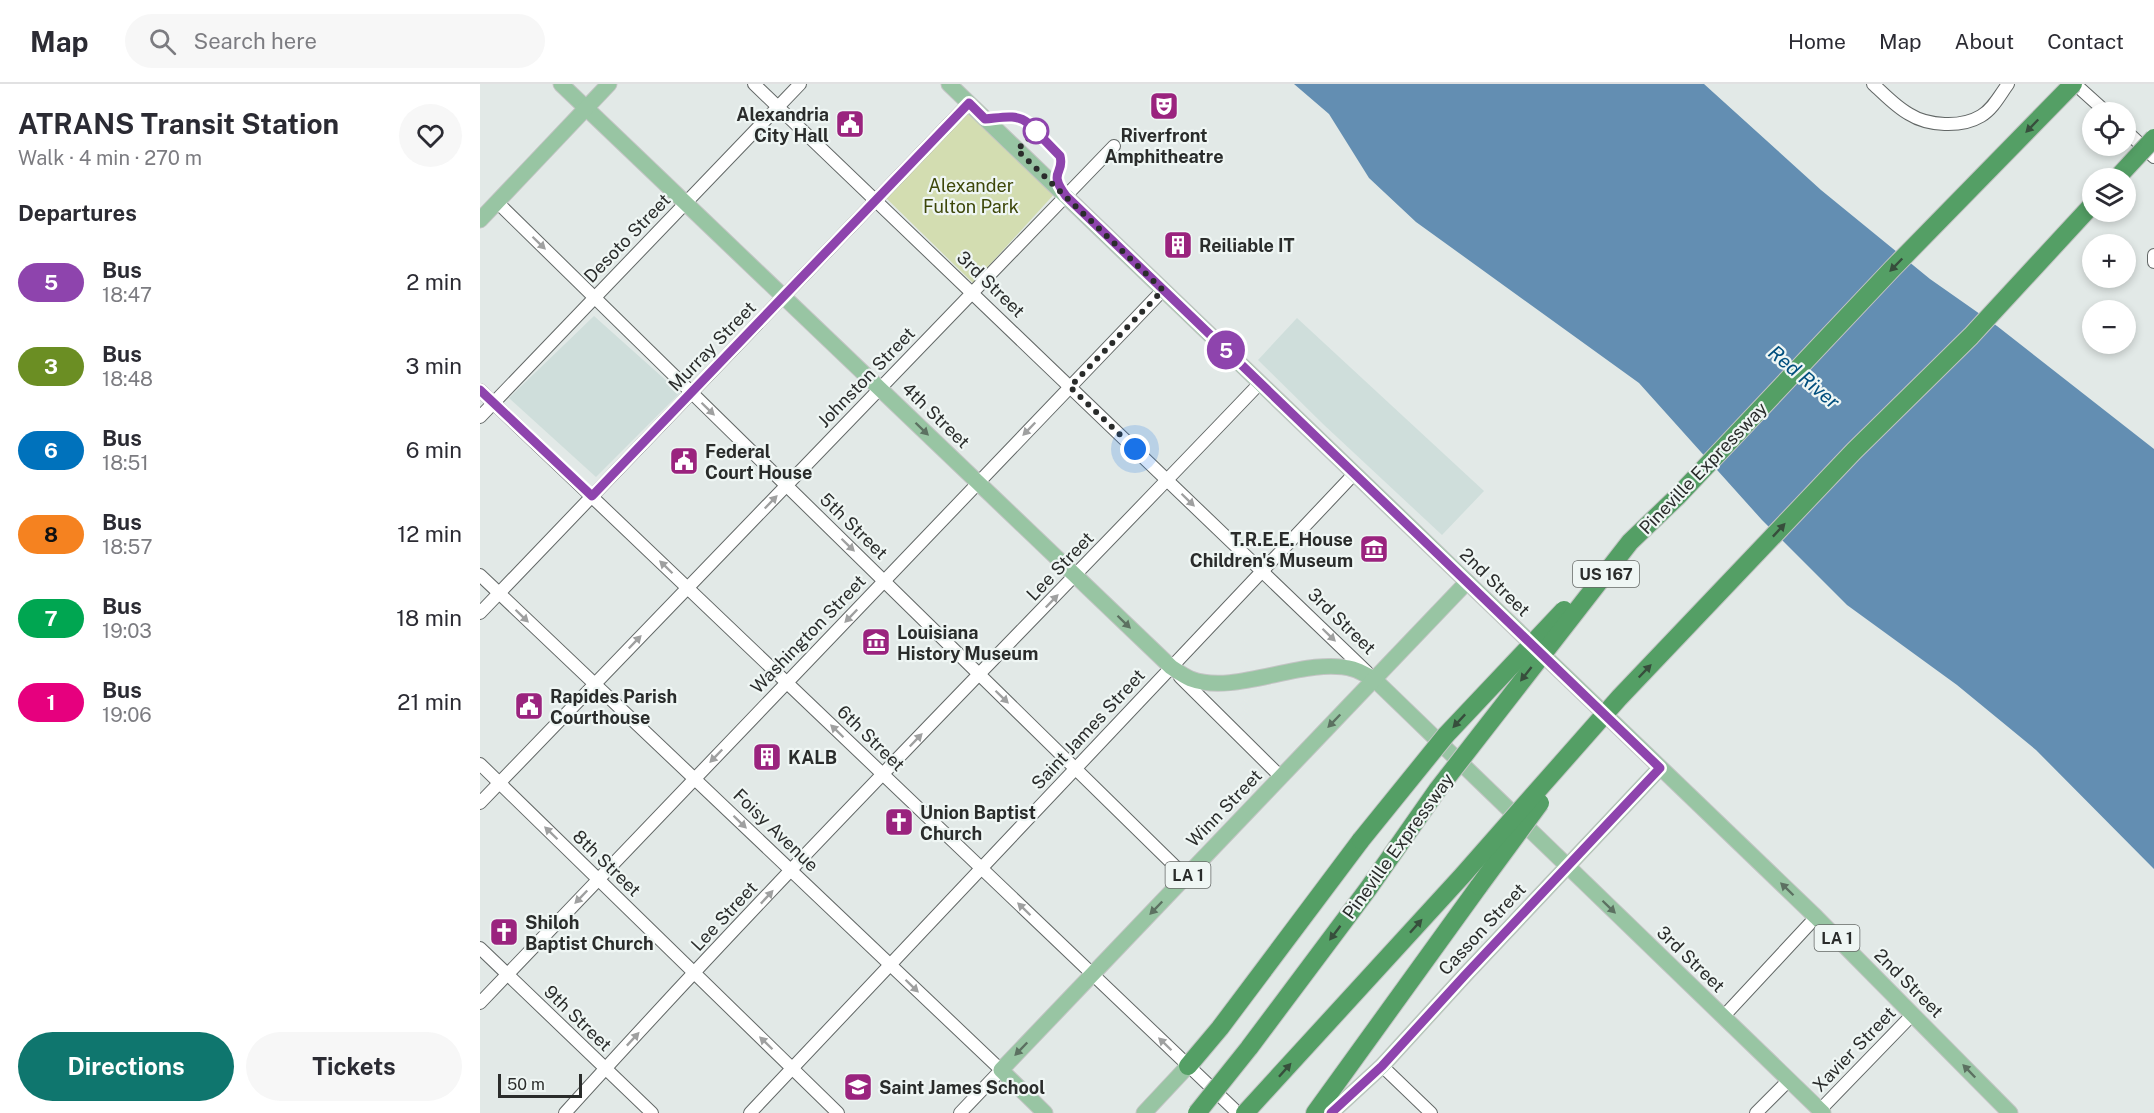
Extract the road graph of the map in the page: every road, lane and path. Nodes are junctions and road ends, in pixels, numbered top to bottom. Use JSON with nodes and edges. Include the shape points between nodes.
{"nodes":[{"id":1,"x":561,"y":84,"type":"edge"},
{"id":2,"x":609,"y":84,"type":"edge"},
{"id":3,"x":754,"y":84,"type":"edge"},
{"id":4,"x":800,"y":84,"type":"edge"},
{"id":5,"x":949,"y":84,"type":"edge"},
{"id":6,"x":1873,"y":84,"type":"edge"},
{"id":7,"x":2008,"y":84,"type":"edge"},
{"id":8,"x":2074,"y":84,"type":"edge"},
{"id":9,"x":2095,"y":102,"type":"edge"},
{"id":10,"x":969,"y":103,"type":"junction"},
{"id":11,"x":778,"y":107,"type":"junction"},
{"id":12,"x":587,"y":108,"type":"junction"},
{"id":13,"x":2154,"y":138,"type":"edge"},
{"id":14,"x":2136,"y":140,"type":"edge"},
{"id":15,"x":1114,"y":146,"type":"dead end"},
{"id":16,"x":2154,"y":157,"type":"edge"},
{"id":17,"x":2126,"y":168,"type":"edge"},
{"id":18,"x":1066,"y":196,"type":"junction"},
{"id":19,"x":876,"y":201,"type":"junction"},
{"id":20,"x":497,"y":202,"type":"junction"},
{"id":21,"x":686,"y":203,"type":"junction"},
{"id":22,"x":2082,"y":216,"type":"edge"},
{"id":23,"x":480,"y":220,"type":"edge"},
{"id":24,"x":2154,"y":256,"type":"edge"},
{"id":25,"x":2154,"y":262,"type":"edge"},
{"id":26,"x":1163,"y":290,"type":"junction"},
{"id":27,"x":972,"y":293,"type":"junction"},
{"id":28,"x":784,"y":297,"type":"junction"},
{"id":29,"x":595,"y":298,"type":"junction"},
{"id":30,"x":1260,"y":383,"type":"junction"},
{"id":31,"x":1070,"y":387,"type":"junction"},
{"id":32,"x":880,"y":389,"type":"junction"},
{"id":33,"x":480,"y":390,"type":"edge"},
{"id":34,"x":692,"y":393,"type":"junction"},
{"id":35,"x":494,"y":403,"type":"junction"},
{"id":36,"x":480,"y":417,"type":"edge"},
{"id":37,"x":1354,"y":474,"type":"junction"},
{"id":38,"x":1167,"y":480,"type":"junction"},
{"id":39,"x":978,"y":483,"type":"junction"},
{"id":40,"x":786,"y":485,"type":"junction"},
{"id":41,"x":592,"y":496,"type":"junction"},
{"id":42,"x":1630,"y":542,"type":"junction"},
{"id":43,"x":1262,"y":571,"type":"junction"},
{"id":44,"x":480,"y":575,"type":"edge"},
{"id":45,"x":1076,"y":576,"type":"junction"},
{"id":46,"x":884,"y":581,"type":"junction"},
{"id":47,"x":1467,"y":582,"type":"junction"},
{"id":48,"x":687,"y":588,"type":"junction"},
{"id":49,"x":499,"y":593,"type":"junction"},
{"id":50,"x":480,"y":613,"type":"edge"},
{"id":51,"x":1171,"y":667,"type":"junction"},
{"id":52,"x":980,"y":675,"type":"junction"},
{"id":53,"x":1374,"y":679,"type":"junction"},
{"id":54,"x":787,"y":682,"type":"junction"},
{"id":55,"x":594,"y":684,"type":"junction"},
{"id":56,"x":1619,"y":698,"type":"junction"},
{"id":57,"x":480,"y":764,"type":"edge"},
{"id":58,"x":1075,"y":768,"type":"junction"},
{"id":59,"x":1660,"y":768,"type":"junction"},
{"id":60,"x":883,"y":774,"type":"junction"},
{"id":61,"x":1281,"y":777,"type":"junction"},
{"id":62,"x":694,"y":779,"type":"junction"},
{"id":63,"x":499,"y":782,"type":"junction"},
{"id":64,"x":480,"y":803,"type":"edge"},
{"id":65,"x":1567,"y":867,"type":"junction"},
{"id":66,"x":981,"y":868,"type":"junction"},
{"id":67,"x":791,"y":871,"type":"junction"},
{"id":68,"x":1186,"y":877,"type":"junction"},
{"id":69,"x":598,"y":879,"type":"junction"},
{"id":70,"x":1816,"y":917,"type":"junction"},
{"id":71,"x":480,"y":948,"type":"edge"},
{"id":72,"x":890,"y":965,"type":"junction"},
{"id":73,"x":507,"y":974,"type":"junction"},
{"id":74,"x":695,"y":974,"type":"junction"},
{"id":75,"x":1092,"y":974,"type":"junction"},
{"id":76,"x":480,"y":1003,"type":"edge"},
{"id":77,"x":1913,"y":1014,"type":"junction"},
{"id":78,"x":1723,"y":1017,"type":"junction"},
{"id":79,"x":1188,"y":1066,"type":"junction"},
{"id":80,"x":1382,"y":1066,"type":"junction"},
{"id":81,"x":792,"y":1068,"type":"junction"},
{"id":82,"x":605,"y":1069,"type":"junction"},
{"id":83,"x":1001,"y":1070,"type":"junction"},
{"id":84,"x":1788,"y":1081,"type":"junction"},
{"id":85,"x":1821,"y":1111,"type":"edge"},
{"id":86,"x":2005,"y":1111,"type":"edge"},
{"id":87,"x":565,"y":1113,"type":"edge"},
{"id":88,"x":652,"y":1113,"type":"edge"},
{"id":89,"x":750,"y":1113,"type":"edge"},
{"id":90,"x":838,"y":1113,"type":"edge"},
{"id":91,"x":960,"y":1113,"type":"edge"},
{"id":92,"x":1045,"y":1113,"type":"edge"},
{"id":93,"x":1144,"y":1113,"type":"edge"},
{"id":94,"x":1197,"y":1113,"type":"edge"},
{"id":95,"x":1238,"y":1113,"type":"edge"},
{"id":96,"x":1245,"y":1113,"type":"edge"},
{"id":97,"x":1315,"y":1113,"type":"edge"},
{"id":98,"x":1331,"y":1113,"type":"edge"},
{"id":99,"x":1431,"y":1113,"type":"edge"},
{"id":100,"x":1756,"y":1113,"type":"edge"}],
"edges":[{"from":1,"to":12,"type":"main road","name":"4th Street"},
{"from":2,"to":12,"type":"main road"},
{"from":3,"to":11,"type":"street","name":"3rd Street"},
{"from":4,"to":11,"type":"street","name":"Desoto Street"},
{"from":5,"to":10,"type":"main road","name":"2nd Street"},
{"from":6,"to":7,"type":"street","via":[[1909,114],[1945,125],[1980,117]]},
{"from":8,"to":9,"type":"street"},
{"from":8,"to":42,"type":"highway","name":"Pineville Expressway","number":"US 167","one_way":true,"bridge":true},
{"from":10,"to":18,"type":"main road","name":"2nd Street"},
{"from":10,"to":19,"type":"street","name":"Murray Street"},
{"from":11,"to":19,"type":"street","name":"3rd Street"},
{"from":11,"to":21,"type":"street","name":"Desoto Street"},
{"from":12,"to":20,"type":"main road"},
{"from":12,"to":21,"type":"main road","name":"4th Street"},
{"from":13,"to":17,"type":"highway","bridge":true},
{"from":14,"to":16,"type":"street"},
{"from":15,"to":18,"type":"street","name":"Johnston Street"},
{"from":18,"to":26,"type":"main road","name":"2nd Street"},
{"from":18,"to":27,"type":"street","name":"Johnston Street"},
{"from":19,"to":27,"type":"street","name":"3rd Street"},
{"from":19,"to":28,"type":"street","name":"Murray Street"},
{"from":20,"to":23,"type":"main road"},
{"from":20,"to":29,"type":"street","name":"5th Street","one_way":true},
{"from":21,"to":28,"type":"main road","name":"4th Street"},
{"from":21,"to":29,"type":"street","name":"Desoto Street"},
{"from":56,"to":22,"type":"highway","one_way":true,"bridge":true,"via":[[1854,451],[1971,336]]},
{"from":24,"to":25,"type":"street"},
{"from":26,"to":30,"type":"main road","name":"2nd Street"},
{"from":26,"to":31,"type":"street","name":"Washington Street"},
{"from":27,"to":31,"type":"street","name":"3rd Street"},
{"from":27,"to":32,"type":"street","name":"Johnston Street"},
{"from":28,"to":32,"type":"main road","name":"4th Street"},
{"from":28,"to":34,"type":"street","name":"Murray Street"},
{"from":29,"to":34,"type":"street","name":"5th Street"},
{"from":29,"to":35,"type":"street","name":"Desoto Street"},
{"from":30,"to":37,"type":"main road","name":"2nd Street"},
{"from":30,"to":38,"type":"street","name":"Lee Street"},
{"from":31,"to":38,"type":"street","name":"3rd Street"},
{"from":31,"to":39,"type":"street","name":"Washington Street","one_way":true},
{"from":32,"to":39,"type":"main road","name":"4th Street","one_way":true},
{"from":32,"to":40,"type":"street","name":"Johnston Street"},
{"from":33,"to":35,"type":"street","name":"6th Street"},
{"from":34,"to":40,"type":"street","name":"5th Street","one_way":true},
{"from":34,"to":41,"type":"street","name":"Murray Street"},
{"from":35,"to":36,"type":"street","name":"Desoto Street"},
{"from":35,"to":41,"type":"street","name":"6th Street"},
{"from":37,"to":43,"type":"street","name":"Saint James Street"},
{"from":37,"to":47,"type":"main road","name":"2nd Street"},
{"from":38,"to":43,"type":"street","name":"3rd Street","one_way":true},
{"from":38,"to":45,"type":"street","name":"Lee Street"},
{"from":39,"to":45,"type":"main road","name":"4th Street"},
{"from":39,"to":46,"type":"street","name":"Washington Street"},
{"from":40,"to":46,"type":"street","name":"5th Street","one_way":true},
{"from":48,"to":40,"type":"street","name":"Johnston Street","one_way":true},
{"from":48,"to":41,"type":"street","name":"6th Street","one_way":true},
{"from":41,"to":49,"type":"street","name":"Murray Street"},
{"from":42,"to":79,"type":"highway","one_way":true,"bridge":true,"via":[[1446,735],[1360,840]]},
{"from":42,"to":94,"type":"highway","name":"Pineville Expressway","number":"US 167","one_way":true,"bridge":true,"via":[[1445,780],[1354,908]]},
{"from":43,"to":51,"type":"street","name":"Saint James Street"},
{"from":43,"to":53,"type":"street","name":"3rd Street","one_way":true},
{"from":44,"to":49,"type":"street","name":"Foisy Avenue"},
{"from":45,"to":51,"type":"main road","name":"4th Street","one_way":true},
{"from":52,"to":45,"type":"street","name":"Lee Street","one_way":true},
{"from":46,"to":52,"type":"street","name":"5th Street"},
{"from":46,"to":54,"type":"street","name":"Washington Street","one_way":true},
{"from":47,"to":53,"type":"main road","name":"Winn Street","number":"LA 1"},
{"from":47,"to":59,"type":"main road","name":"2nd Street","number":"LA 1"},
{"from":48,"to":54,"type":"street","name":"6th Street"},
{"from":55,"to":48,"type":"street","name":"Johnston Street","one_way":true},
{"from":49,"to":50,"type":"street","name":"Murray Street"},
{"from":49,"to":55,"type":"street","name":"Foisy Avenue","one_way":true},
{"from":51,"to":53,"type":"main road","via":[[1207,682],[1334,667],[1353,669]]},
{"from":51,"to":58,"type":"street","name":"Saint James Street"},
{"from":51,"to":61,"type":"street","name":"4th Street"},
{"from":52,"to":58,"type":"street","name":"5th Street","one_way":true},
{"from":60,"to":52,"type":"street","name":"Lee Street","one_way":true},
{"from":53,"to":61,"type":"main road","name":"Winn Street","number":"LA 1","one_way":true},
{"from":53,"to":65,"type":"main road","name":"3rd Street"},
{"from":60,"to":54,"type":"street","name":"6th Street","one_way":true},
{"from":54,"to":62,"type":"street","name":"Washington Street","one_way":true},
{"from":55,"to":62,"type":"street","name":"Foisy Avenue"},
{"from":55,"to":63,"type":"street","name":"Johnston Street"},
{"from":96,"to":56,"type":"highway","one_way":true,"bridge":true},
{"from":56,"to":97,"type":"highway","bridge":true},
{"from":57,"to":63,"type":"street","name":"8th Street"},
{"from":58,"to":66,"type":"street","name":"Saint James Street"},
{"from":58,"to":68,"type":"street","name":"5th Street"},
{"from":59,"to":65,"type":"main road","name":"Casson Street"},
{"from":70,"to":59,"type":"main road","name":"2nd Street","number":"LA 1","one_way":true},
{"from":60,"to":66,"type":"street","name":"6th Street"},
{"from":60,"to":67,"type":"street","name":"Lee Street"},
{"from":61,"to":68,"type":"main road","name":"Winn Street","number":"LA 1"},
{"from":62,"to":67,"type":"street","name":"Foisy Avenue","one_way":true},
{"from":62,"to":69,"type":"street","name":"Washington Street"},
{"from":63,"to":64,"type":"street"},
{"from":69,"to":63,"type":"street","name":"8th Street","one_way":true},
{"from":65,"to":78,"type":"main road","name":"3rd Street","one_way":true},
{"from":65,"to":80,"type":"main road","name":"Casson Street"},
{"from":66,"to":72,"type":"street","name":"Saint James Street"},
{"from":75,"to":66,"type":"street","name":"6th Street","one_way":true},
{"from":67,"to":72,"type":"street","name":"Foisy Avenue"},
{"from":74,"to":67,"type":"street","name":"Lee Street","one_way":true},
{"from":68,"to":75,"type":"main road","name":"Winn Street","number":"LA 1","one_way":true},
{"from":69,"to":73,"type":"street","name":"Washington Street","one_way":true},
{"from":69,"to":74,"type":"street","name":"8th Street"},
{"from":70,"to":77,"type":"main road","name":"2nd Street","number":"LA 1"},
{"from":70,"to":78,"type":"street"},
{"from":71,"to":73,"type":"street","name":"9th Street"},
{"from":72,"to":81,"type":"street","name":"Saint James Street"},
{"from":72,"to":83,"type":"street","name":"Foisy Avenue","one_way":true},
{"from":73,"to":76,"type":"street","name":"Washington Street"},
{"from":73,"to":82,"type":"street","name":"9th Street"},
{"from":81,"to":74,"type":"street","name":"8th Street","one_way":true},
{"from":82,"to":74,"type":"street","name":"Lee Street","one_way":true},
{"from":79,"to":75,"type":"street","name":"6th Street","one_way":true},
{"from":75,"to":83,"type":"main road","name":"Winn Street","number":"LA 1","one_way":true},
{"from":77,"to":85,"type":"street","name":"Xavier Street"},
{"from":86,"to":77,"type":"main road","name":"2nd Street","number":"LA 1","one_way":true},
{"from":78,"to":84,"type":"main road","name":"3rd Street"},
{"from":79,"to":93,"type":"main road"},
{"from":79,"to":95,"type":"street","name":"6th Street"},
{"from":80,"to":98,"type":"main road","name":"Casson Street"},
{"from":80,"to":99,"type":"street"},
{"from":81,"to":89,"type":"street","name":"Saint James Street"},
{"from":81,"to":90,"type":"street","name":"8th Street"},
{"from":82,"to":87,"type":"street","name":"Lee Street"},
{"from":82,"to":88,"type":"street","name":"9th Street"},
{"from":83,"to":91,"type":"street","name":"Winn Street"},
{"from":83,"to":92,"type":"main road","name":"Foisy Avenue"},
{"from":84,"to":85,"type":"main road","name":"3rd Street"},
{"from":84,"to":100,"type":"street","name":"Xavier Street"}]}
